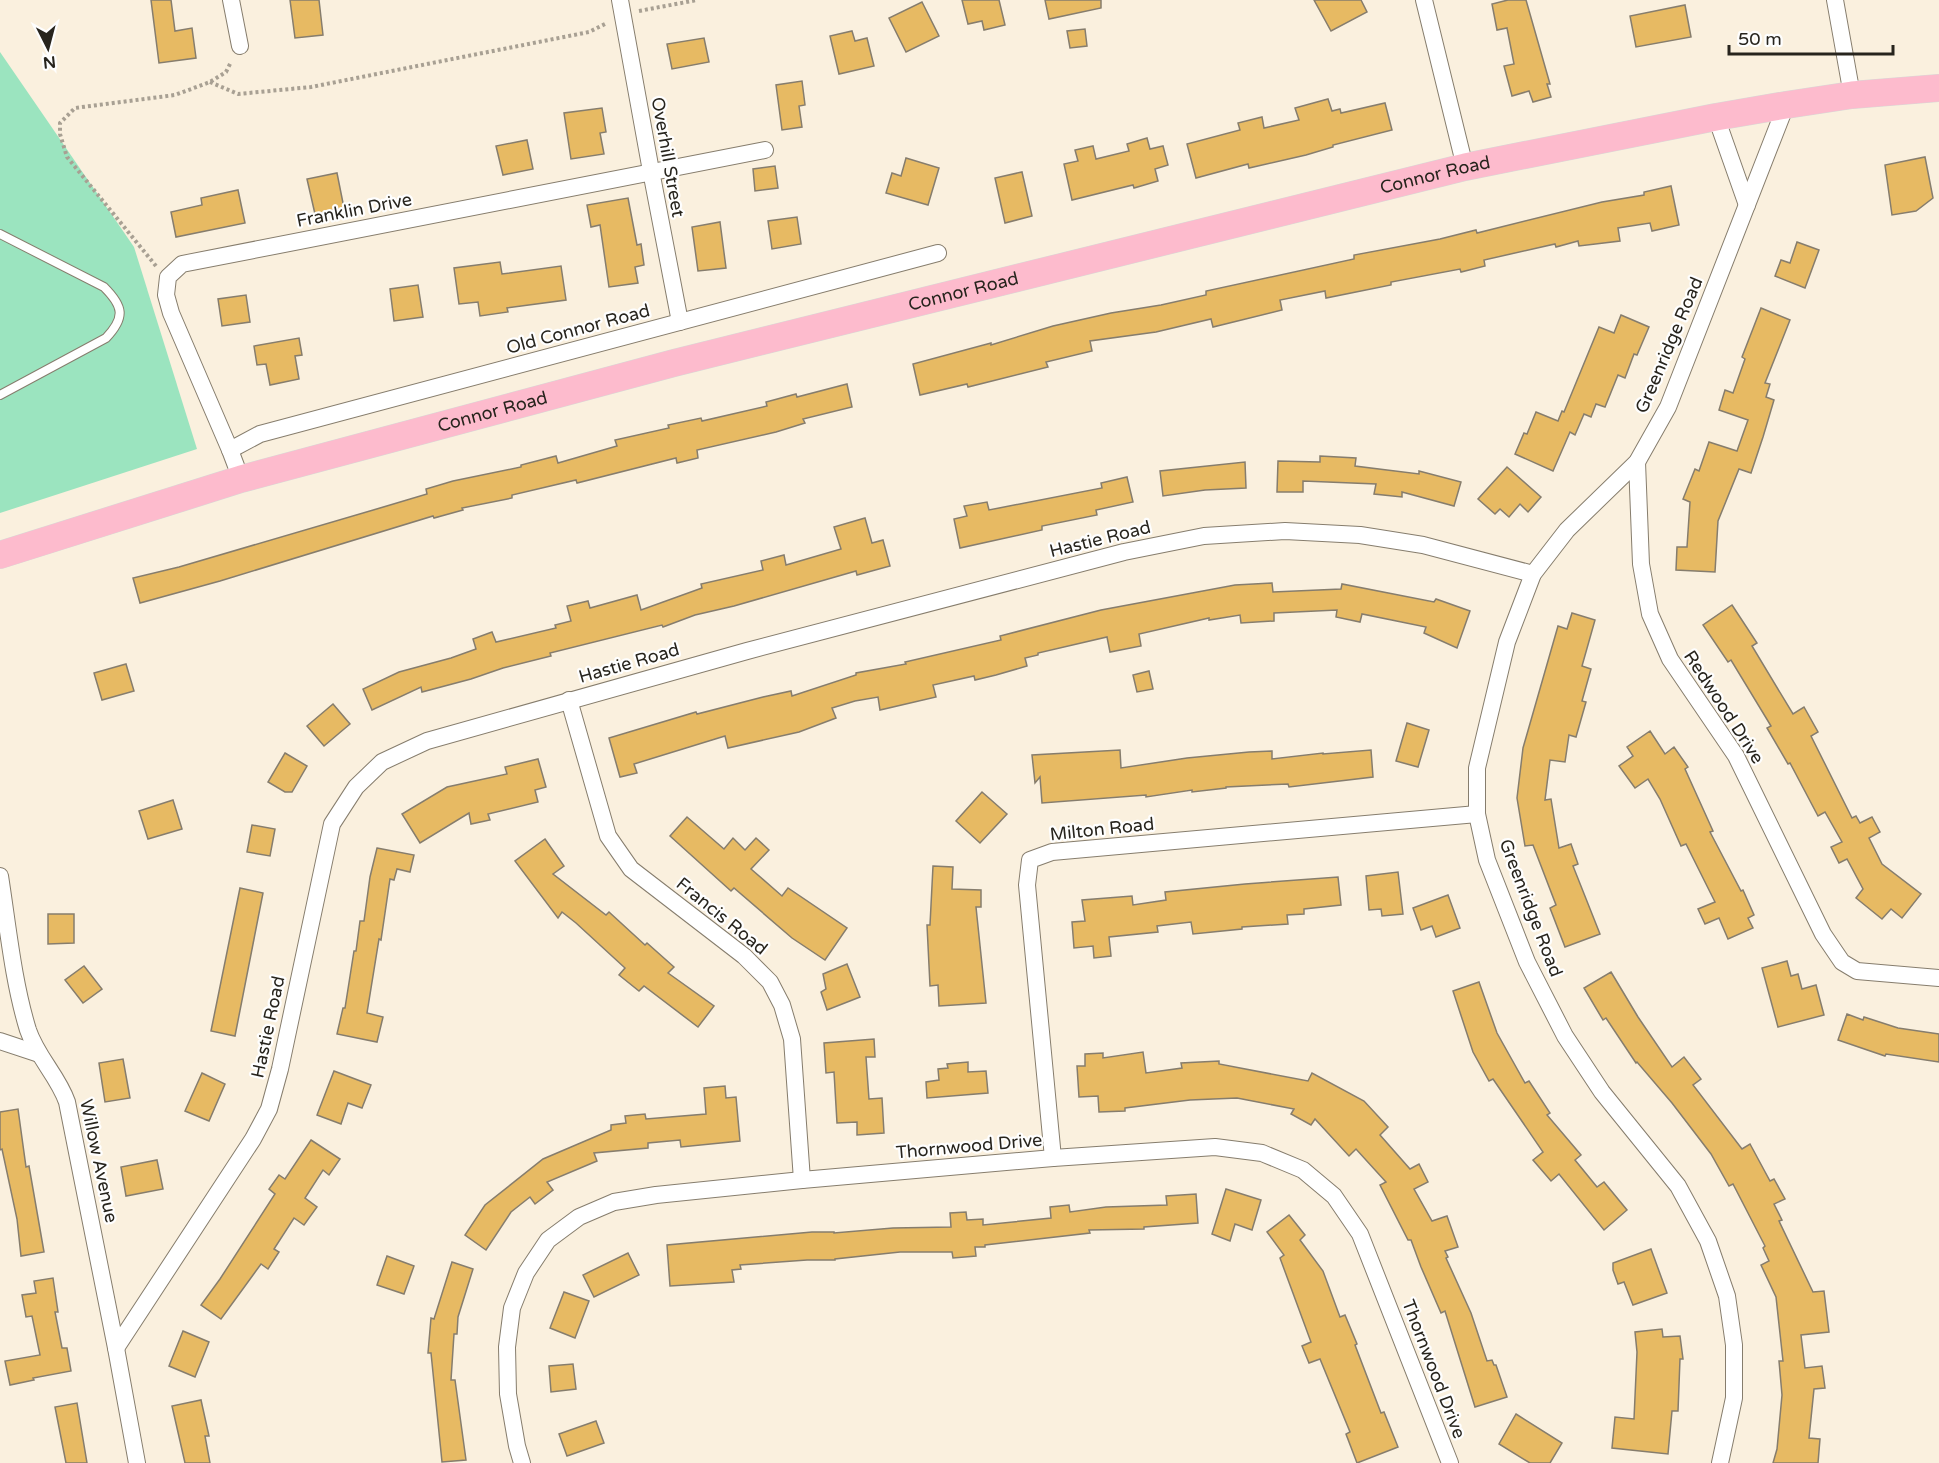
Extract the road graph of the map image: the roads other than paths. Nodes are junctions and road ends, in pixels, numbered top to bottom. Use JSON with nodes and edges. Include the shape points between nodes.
{"nodes":[{"id":1,"x":231,"y":0,"type":"edge"},
{"id":2,"x":1424,"y":0,"type":"edge"},
{"id":3,"x":1835,"y":0,"type":"edge"},
{"id":4,"x":622,"y":7,"type":"edge"},
{"id":5,"x":240,"y":46,"type":"road end"},
{"id":6,"x":1939,"y":87,"type":"edge"},
{"id":7,"x":1852,"y":95,"type":"junction"},
{"id":8,"x":1786,"y":105,"type":"junction"},
{"id":9,"x":1716,"y":117,"type":"junction"},
{"id":10,"x":765,"y":150,"type":"dead end"},
{"id":11,"x":1465,"y":167,"type":"junction"},
{"id":12,"x":651,"y":171,"type":"junction"},
{"id":13,"x":1747,"y":205,"type":"junction"},
{"id":14,"x":0,"y":234,"type":"edge"},
{"id":15,"x":938,"y":253,"type":"dead end"},
{"id":16,"x":680,"y":322,"type":"junction"},
{"id":17,"x":0,"y":395,"type":"edge"},
{"id":18,"x":230,"y":450,"type":"junction"},
{"id":19,"x":1637,"y":462,"type":"junction"},
{"id":20,"x":241,"y":479,"type":"junction"},
{"id":21,"x":0,"y":555,"type":"edge"},
{"id":22,"x":1533,"y":574,"type":"junction"},
{"id":23,"x":568,"y":700,"type":"junction"},
{"id":24,"x":1477,"y":814,"type":"junction"},
{"id":25,"x":0,"y":876,"type":"edge"},
{"id":26,"x":1939,"y":978,"type":"edge"},
{"id":27,"x":0,"y":1041,"type":"edge"},
{"id":28,"x":39,"y":1054,"type":"junction"},
{"id":29,"x":1053,"y":1158,"type":"junction"},
{"id":30,"x":802,"y":1180,"type":"junction"},
{"id":31,"x":116,"y":1348,"type":"junction"},
{"id":32,"x":136,"y":1463,"type":"edge"},
{"id":33,"x":522,"y":1463,"type":"edge"},
{"id":34,"x":1450,"y":1463,"type":"edge"},
{"id":35,"x":1720,"y":1463,"type":"edge"}],
"edges":[{"from":1,"to":5,"type":"street"},
{"from":2,"to":11,"type":"street"},
{"from":3,"to":7,"type":"street"},
{"from":4,"to":12,"type":"street","name":"Overhill Street"},
{"from":6,"to":7,"type":"main road","name":"Connor Road"},
{"from":7,"to":8,"type":"main road","name":"Connor Road"},
{"from":8,"to":9,"type":"main road","name":"Connor Road"},
{"from":8,"to":13,"type":"street","name":"Greenridge Road"},
{"from":9,"to":11,"type":"main road","name":"Connor Road"},
{"from":9,"to":13,"type":"street"},
{"from":10,"to":12,"type":"street","name":"Franklin Drive"},
{"from":11,"to":20,"type":"main road","name":"Connor Road","via":[[674,363]]},
{"from":12,"to":16,"type":"street","name":"Overhill Street"},
{"from":12,"to":18,"type":"street","name":"Franklin Drive","via":[[182,264],[168,278],[166,296]]},
{"from":13,"to":19,"type":"street","name":"Greenridge Road","via":[[1668,407]]},
{"from":14,"to":17,"type":"lane","via":[[104,287],[117,301],[120,314],[117,327],[106,338]]},
{"from":15,"to":16,"type":"street","name":"Old Connor Road"},
{"from":16,"to":18,"type":"street","name":"Old Connor Road","via":[[260,434]]},
{"from":18,"to":20,"type":"street"},
{"from":19,"to":22,"type":"street","name":"Greenridge Road","via":[[1567,531]]},
{"from":19,"to":26,"type":"street","name":"Redwood Drive","via":[[1641,564],[1650,614],[1670,659],[1736,756],[1823,934],[1842,962],[1857,972]]},
{"from":20,"to":21,"type":"main road","name":"Connor Road"},
{"from":22,"to":23,"type":"street","name":"Hastie Road","via":[[1423,545],[1360,535],[1285,531],[1204,536],[1124,552]]},
{"from":22,"to":24,"type":"street","name":"Greenridge Road","via":[[1507,642],[1477,768]]},
{"from":23,"to":30,"type":"street","name":"Francis Road","via":[[608,836],[631,869],[744,956],[770,982],[782,1005],[792,1039]]},
{"from":23,"to":31,"type":"street","name":"Hastie Road","via":[[427,741],[382,762],[356,787],[333,824],[269,1109]]},
{"from":24,"to":29,"type":"street","name":"Milton Road","via":[[1052,852],[1030,860],[1027,885]]},
{"from":24,"to":35,"type":"street","name":"Greenridge Road","via":[[1487,860],[1527,962],[1565,1036],[1602,1092],[1678,1186],[1708,1240],[1727,1296],[1734,1345],[1734,1398]]},
{"from":25,"to":28,"type":"street","name":"Willow Avenue","via":[[21,999]]},
{"from":27,"to":28,"type":"street"},
{"from":28,"to":31,"type":"street","name":"Willow Avenue","via":[[62,1086],[67,1102]]},
{"from":29,"to":30,"type":"street","name":"Thornwood Drive"},
{"from":29,"to":34,"type":"street","name":"Thornwood Drive","via":[[1215,1148],[1262,1154],[1303,1170],[1334,1196],[1360,1234]]},
{"from":30,"to":33,"type":"street","name":"Thornwood Drive","via":[[614,1202],[579,1216],[548,1240],[526,1273],[512,1308],[507,1347],[508,1394]]},
{"from":31,"to":32,"type":"street","name":"Willow Avenue"}]}
